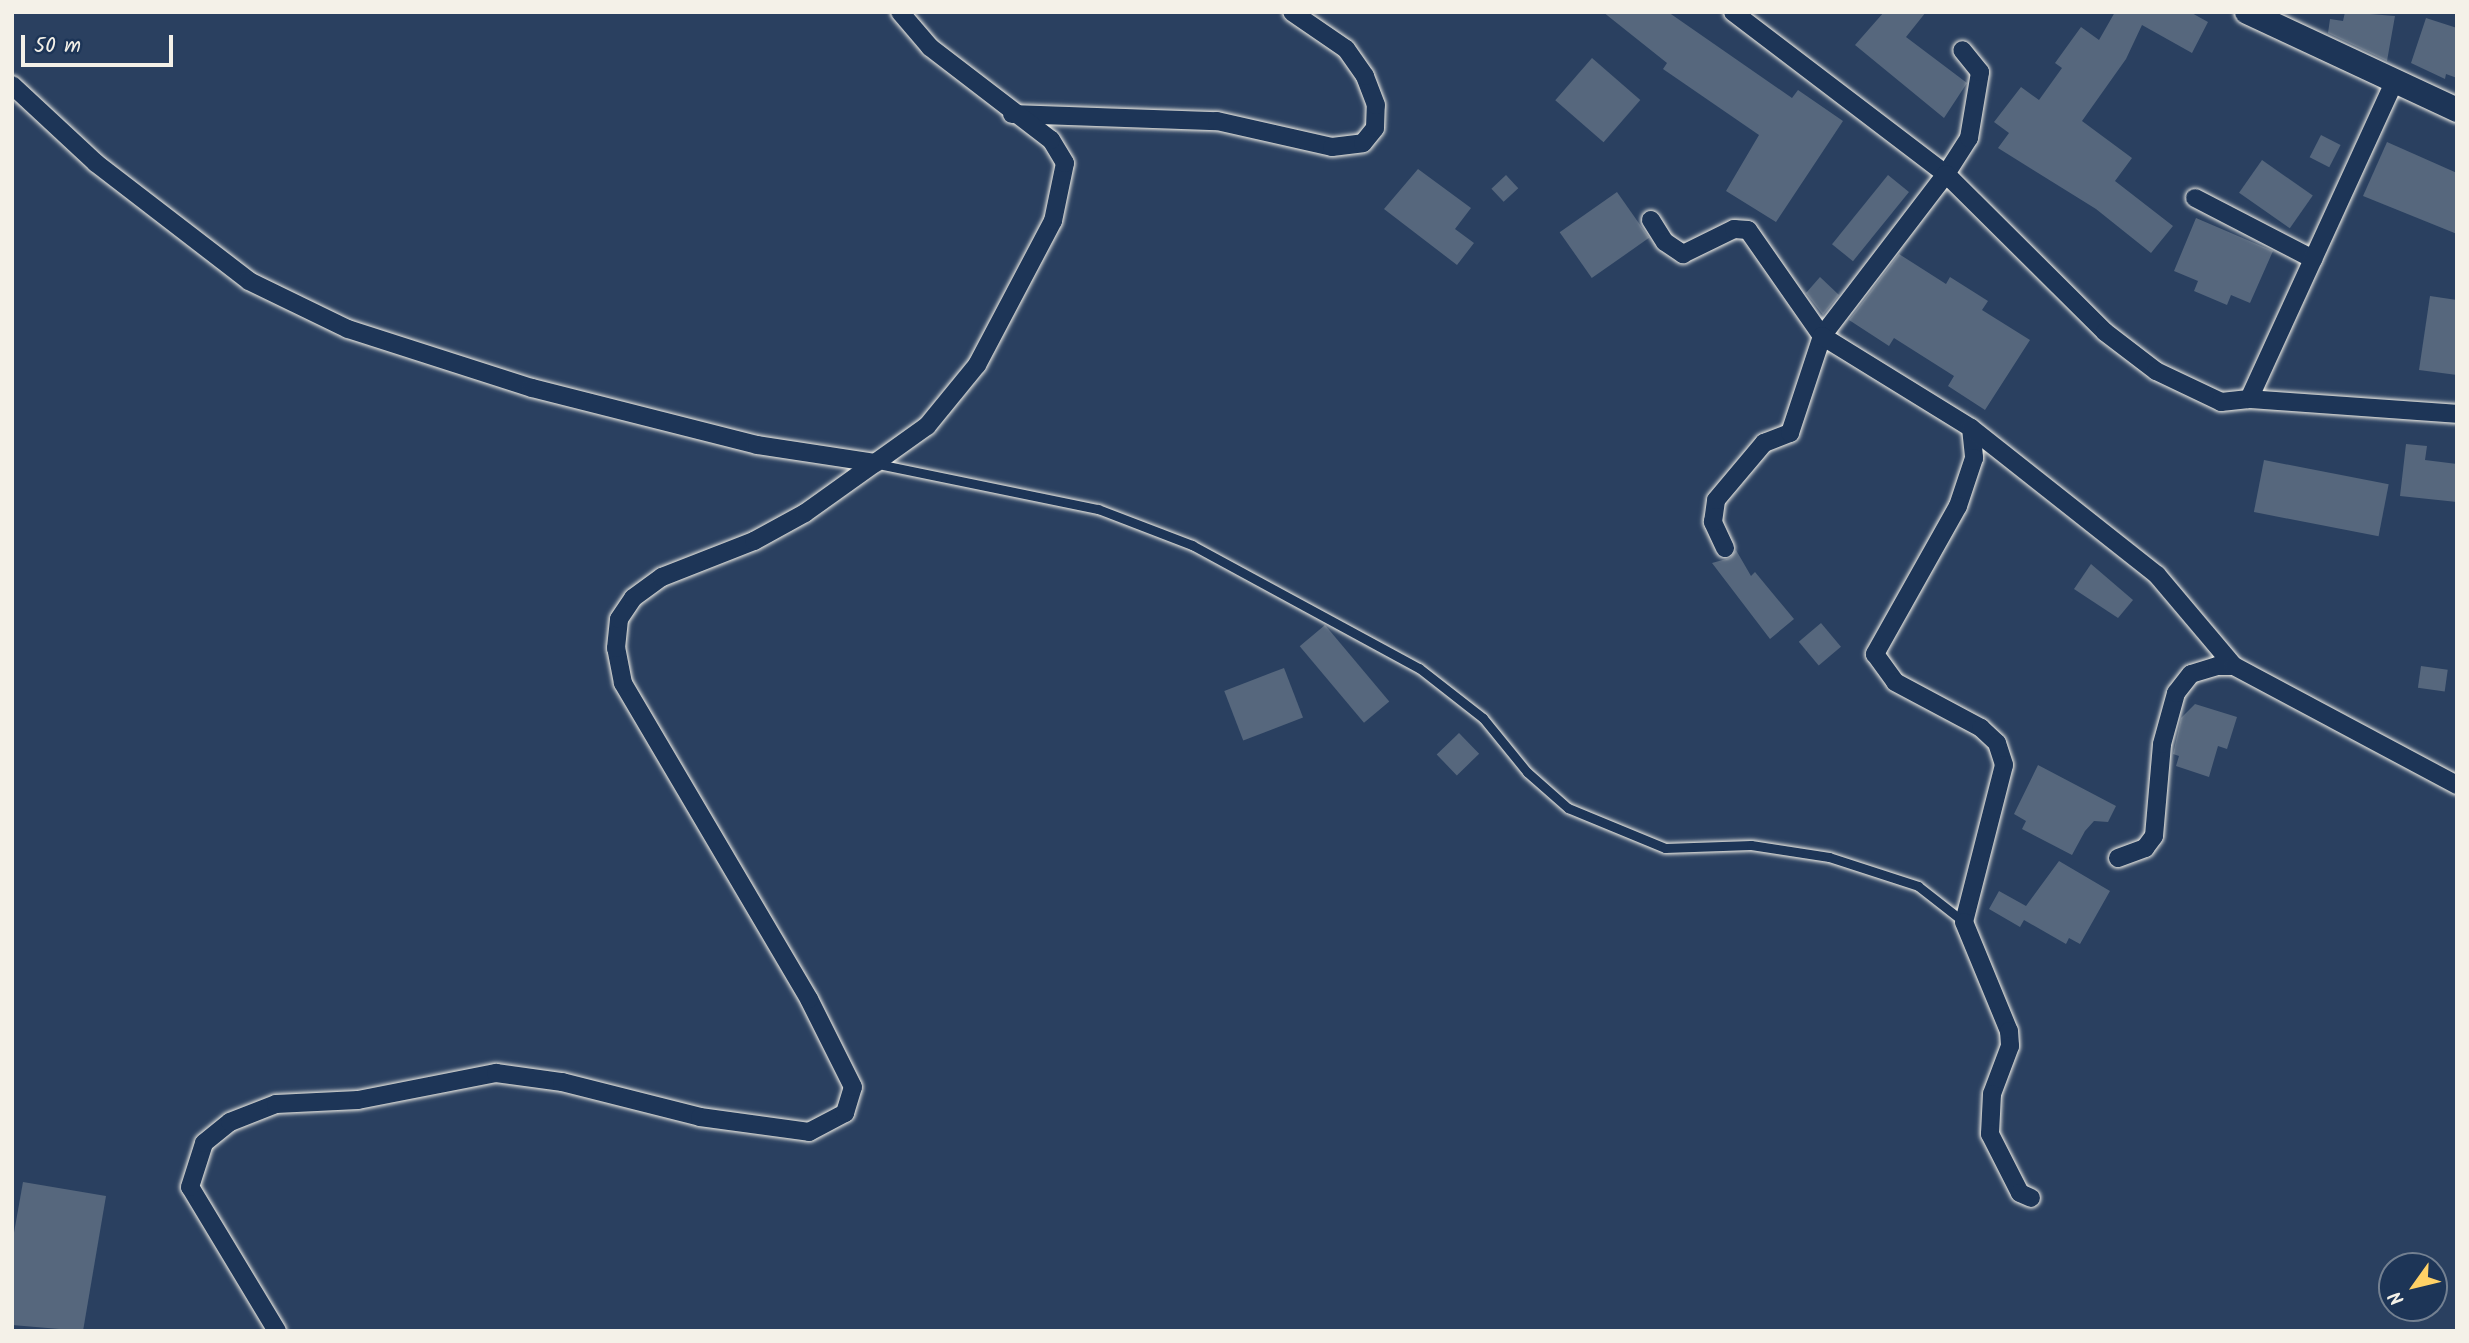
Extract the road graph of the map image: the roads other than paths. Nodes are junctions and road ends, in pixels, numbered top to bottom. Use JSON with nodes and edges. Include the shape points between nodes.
{"nodes":[{"id":1,"x":900,"y":12,"type":"edge"},
{"id":2,"x":1292,"y":12,"type":"edge"},
{"id":3,"x":1733,"y":12,"type":"edge"},
{"id":4,"x":2247,"y":12,"type":"edge"},
{"id":5,"x":1962,"y":50,"type":"dead end"},
{"id":6,"x":2393,"y":84,"type":"junction"},
{"id":7,"x":12,"y":85,"type":"edge"},
{"id":8,"x":2457,"y":110,"type":"edge"},
{"id":9,"x":1013,"y":114,"type":"junction"},
{"id":10,"x":1946,"y":174,"type":"junction"},
{"id":11,"x":2195,"y":198,"type":"dead end"},
{"id":12,"x":1651,"y":220,"type":"dead end"},
{"id":13,"x":2313,"y":259,"type":"junction"},
{"id":14,"x":1822,"y":337,"type":"junction"},
{"id":15,"x":2249,"y":399,"type":"junction"},
{"id":16,"x":2457,"y":414,"type":"edge"},
{"id":17,"x":1971,"y":428,"type":"junction"},
{"id":18,"x":876,"y":463,"type":"junction"},
{"id":19,"x":1725,"y":548,"type":"dead end"},
{"id":20,"x":2234,"y":666,"type":"junction"},
{"id":21,"x":2457,"y":785,"type":"edge"},
{"id":22,"x":2118,"y":858,"type":"dead end"},
{"id":23,"x":1964,"y":922,"type":"junction"},
{"id":24,"x":2031,"y":1198,"type":"dead end"},
{"id":25,"x":277,"y":1331,"type":"edge"}],
"edges":[{"from":1,"to":9,"type":"street","via":[[930,47]]},
{"from":2,"to":9,"type":"street","via":[[1346,49],[1365,76],[1376,116],[1375,128],[1363,143],[1332,147],[1217,121]]},
{"from":3,"to":10,"type":"street"},
{"from":4,"to":6,"type":"main road"},
{"from":5,"to":10,"type":"street","via":[[1980,72],[1969,138]]},
{"from":6,"to":8,"type":"main road"},
{"from":6,"to":13,"type":"street"},
{"from":7,"to":18,"type":"street","via":[[96,163],[249,281],[348,329],[558,395],[757,445]]},
{"from":9,"to":18,"type":"street","via":[[1051,141],[1065,163],[1053,220],[977,365],[927,426]]},
{"from":10,"to":14,"type":"street"},
{"from":10,"to":15,"type":"street","via":[[2105,332],[2156,371],[2221,402]]},
{"from":11,"to":13,"type":"street"},
{"from":12,"to":14,"type":"street","via":[[1665,242],[1683,254],[1734,229],[1748,230]]},
{"from":13,"to":15,"type":"street"},
{"from":14,"to":17,"type":"street"},
{"from":14,"to":19,"type":"street","via":[[1790,433],[1764,443],[1716,500],[1713,522]]},
{"from":15,"to":16,"type":"street"},
{"from":17,"to":20,"type":"street","via":[[2157,575]]},
{"from":17,"to":23,"type":"street","via":[[1974,458],[1958,506],[1875,653],[1895,682],[1981,728],[1997,743],[2004,765]]},
{"from":18,"to":23,"type":"lane","via":[[1098,509],[1192,545],[1419,668],[1483,718],[1527,772],[1568,808],[1665,848],[1751,845],[1829,857],[1918,886]]},
{"from":18,"to":25,"type":"street","via":[[754,541],[662,577],[633,598],[619,619],[616,648],[623,683],[809,999],[853,1087],[845,1113],[809,1132],[700,1117],[562,1082],[496,1073],[358,1100],[276,1104],[230,1122],[204,1143],[190,1187]]},
{"from":20,"to":21,"type":"street"},
{"from":20,"to":22,"type":"street","via":[[2191,674],[2176,693],[2162,744],[2154,835],[2145,848]]},
{"from":23,"to":24,"type":"street","via":[[2009,1031],[2010,1046],[1992,1094],[1990,1134],[2020,1194]]}]}
